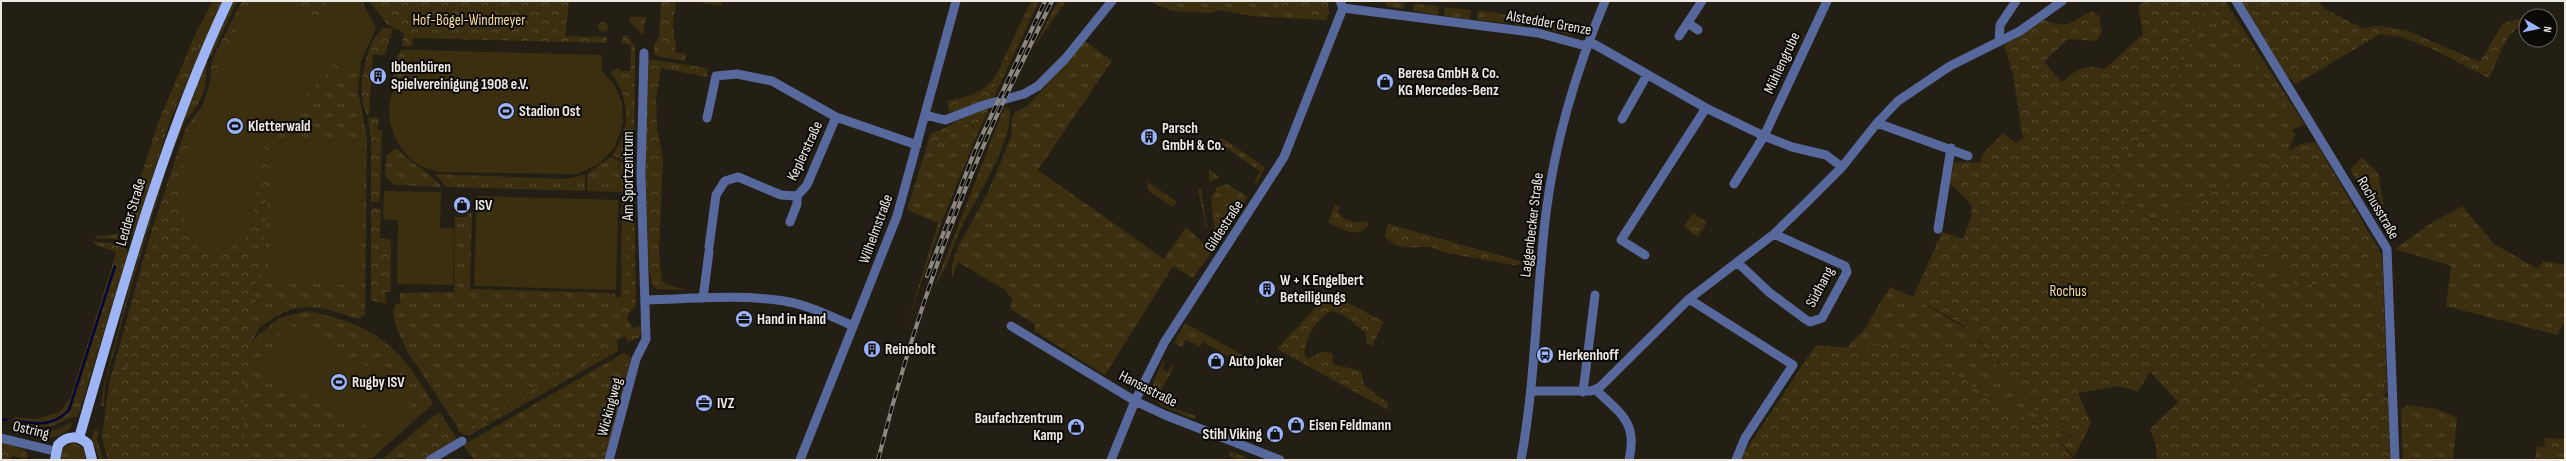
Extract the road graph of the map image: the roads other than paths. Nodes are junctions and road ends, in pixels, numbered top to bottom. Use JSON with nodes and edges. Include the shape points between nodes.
{"nodes":[{"id":1,"x":228,"y":1,"type":"edge"},
{"id":2,"x":956,"y":1,"type":"edge"},
{"id":3,"x":1112,"y":1,"type":"edge"},
{"id":4,"x":1605,"y":1,"type":"edge"},
{"id":5,"x":1702,"y":1,"type":"edge"},
{"id":6,"x":1827,"y":1,"type":"edge"},
{"id":7,"x":2016,"y":1,"type":"edge"},
{"id":8,"x":2062,"y":1,"type":"edge"},
{"id":9,"x":2236,"y":1,"type":"edge"},
{"id":10,"x":1342,"y":5,"type":"edge"},
{"id":11,"x":1688,"y":23,"type":"junction"},
{"id":12,"x":1698,"y":30,"type":"dead end"},
{"id":13,"x":1679,"y":36,"type":"dead end"},
{"id":14,"x":1999,"y":42,"type":"junction"},
{"id":15,"x":1587,"y":44,"type":"junction"},
{"id":16,"x":644,"y":53,"type":"dead end"},
{"id":17,"x":1647,"y":75,"type":"junction"},
{"id":18,"x":1706,"y":108,"type":"junction"},
{"id":19,"x":925,"y":115,"type":"junction"},
{"id":20,"x":836,"y":117,"type":"junction"},
{"id":21,"x":707,"y":118,"type":"dead end"},
{"id":22,"x":1622,"y":119,"type":"dead end"},
{"id":23,"x":1877,"y":123,"type":"junction"},
{"id":24,"x":1764,"y":136,"type":"junction"},
{"id":25,"x":917,"y":145,"type":"junction"},
{"id":26,"x":1951,"y":148,"type":"junction"},
{"id":27,"x":1968,"y":156,"type":"dead end"},
{"id":28,"x":1842,"y":167,"type":"junction"},
{"id":29,"x":1734,"y":184,"type":"dead end"},
{"id":30,"x":797,"y":196,"type":"junction"},
{"id":31,"x":790,"y":222,"type":"dead end"},
{"id":32,"x":1938,"y":229,"type":"dead end"},
{"id":33,"x":1774,"y":234,"type":"junction"},
{"id":34,"x":1645,"y":255,"type":"dead end"},
{"id":35,"x":1737,"y":262,"type":"junction"},
{"id":36,"x":1595,"y":295,"type":"dead end"},
{"id":37,"x":703,"y":298,"type":"junction"},
{"id":38,"x":1689,"y":299,"type":"junction"},
{"id":39,"x":646,"y":300,"type":"junction"},
{"id":40,"x":853,"y":326,"type":"junction"},
{"id":41,"x":1010,"y":326,"type":"dead end"},
{"id":42,"x":636,"y":359,"type":"joint"},
{"id":43,"x":1596,"y":390,"type":"junction"},
{"id":44,"x":1532,"y":392,"type":"junction"},
{"id":45,"x":1583,"y":392,"type":"junction"},
{"id":46,"x":1136,"y":401,"type":"junction"},
{"id":47,"x":1,"y":438,"type":"edge"},
{"id":48,"x":79,"y":438,"type":"junction"},
{"id":49,"x":462,"y":441,"type":"dead end"},
{"id":50,"x":55,"y":455,"type":"edge"},
{"id":51,"x":92,"y":460,"type":"edge"},
{"id":52,"x":430,"y":460,"type":"edge"},
{"id":53,"x":609,"y":460,"type":"edge"},
{"id":54,"x":800,"y":460,"type":"edge"},
{"id":55,"x":1111,"y":460,"type":"edge"},
{"id":56,"x":1280,"y":460,"type":"edge"},
{"id":57,"x":1521,"y":460,"type":"edge"},
{"id":58,"x":1629,"y":460,"type":"edge"},
{"id":59,"x":1736,"y":460,"type":"edge"},
{"id":60,"x":2395,"y":460,"type":"edge"}],
"edges":[{"from":1,"to":48,"type":"main road","name":"Ledder Straße","via":[[174,126]]},
{"from":2,"to":19,"type":"street","name":"Wilhelmstraße"},
{"from":3,"to":19,"type":"street","via":[[1065,59],[1038,86],[1024,94],[984,105],[945,120]]},
{"from":4,"to":15,"type":"street","name":"Laggenbecker Straße"},
{"from":5,"to":11,"type":"street"},
{"from":6,"to":24,"type":"street","name":"Mühlengrube"},
{"from":7,"to":14,"type":"street","via":[[2000,25]]},
{"from":8,"to":14,"type":"street","via":[[2020,31]]},
{"from":9,"to":60,"type":"street","name":"Rochusstraße","via":[[2387,250]]},
{"from":10,"to":15,"type":"street","name":"Alstedder Grenze","via":[[1538,33],[1582,45]]},
{"from":10,"to":46,"type":"street","name":"Gildestraße","via":[[1284,156],[1164,342]]},
{"from":11,"to":12,"type":"street"},
{"from":11,"to":13,"type":"street"},
{"from":14,"to":23,"type":"street","via":[[1950,66],[1898,101]]},
{"from":15,"to":17,"type":"street","name":"Alstedder Grenze","via":[[1594,44]]},
{"from":15,"to":44,"type":"street","name":"Laggenbecker Straße","via":[[1562,132],[1546,212]]},
{"from":16,"to":39,"type":"street","name":"Am Sportzentrum","via":[[641,174]]},
{"from":17,"to":18,"type":"street","name":"Alstedder Grenze"},
{"from":17,"to":22,"type":"street"},
{"from":18,"to":24,"type":"street","name":"Alstedder Grenze"},
{"from":18,"to":34,"type":"street","via":[[1621,240]]},
{"from":19,"to":25,"type":"street","name":"Wilhelmstraße"},
{"from":20,"to":21,"type":"street","name":"Keplerstraße","via":[[772,81],[737,74],[716,76]]},
{"from":20,"to":25,"type":"street","name":"Keplerstraße"},
{"from":20,"to":30,"type":"street","name":"Keplerstraße","via":[[807,185]]},
{"from":23,"to":26,"type":"street"},
{"from":23,"to":28,"type":"street"},
{"from":24,"to":28,"type":"street","name":"Alstedder Grenze","via":[[1792,147],[1826,155]]},
{"from":24,"to":29,"type":"street"},
{"from":25,"to":40,"type":"street","name":"Wilhelmstraße","via":[[887,245]]},
{"from":26,"to":27,"type":"street"},
{"from":26,"to":32,"type":"street"},
{"from":28,"to":33,"type":"street"},
{"from":30,"to":31,"type":"street","name":"Keplerstraße","via":[[797,204]]},
{"from":30,"to":37,"type":"street","name":"Keplerstraße","via":[[781,195],[738,177],[725,181],[716,195]]},
{"from":33,"to":35,"type":"street"},
{"from":33,"to":35,"type":"street","name":"Südhang","via":[[1845,266],[1847,272],[1822,318],[1810,322],[1805,319],[1770,293]]},
{"from":35,"to":38,"type":"street"},
{"from":36,"to":45,"type":"street"},
{"from":37,"to":39,"type":"street"},
{"from":37,"to":40,"type":"street","via":[[784,301],[814,309]]},
{"from":38,"to":43,"type":"street"},
{"from":38,"to":59,"type":"street","via":[[1792,365],[1745,438]]},
{"from":39,"to":42,"type":"street","name":"Am Sportzentrum","via":[[646,339]]},
{"from":40,"to":54,"type":"street","name":"Wilhelmstraße"},
{"from":41,"to":46,"type":"street","name":"Hansastraße"},
{"from":42,"to":53,"type":"street","name":"Wickingweg"},
{"from":43,"to":45,"type":"street"},
{"from":43,"to":58,"type":"street","via":[[1622,413],[1629,425],[1632,440]]},
{"from":44,"to":45,"type":"street"},
{"from":44,"to":57,"type":"street","name":"Laggenbecker Straße"},
{"from":46,"to":55,"type":"street","name":"Gildestraße"},
{"from":46,"to":56,"type":"street","name":"Hansastraße"},
{"from":47,"to":50,"type":"street","name":"Ostring"},
{"from":48,"to":50,"type":"main road","via":[[67,438],[58,445]]},
{"from":48,"to":51,"type":"main road","via":[[91,449]]},
{"from":49,"to":52,"type":"street"}]}
